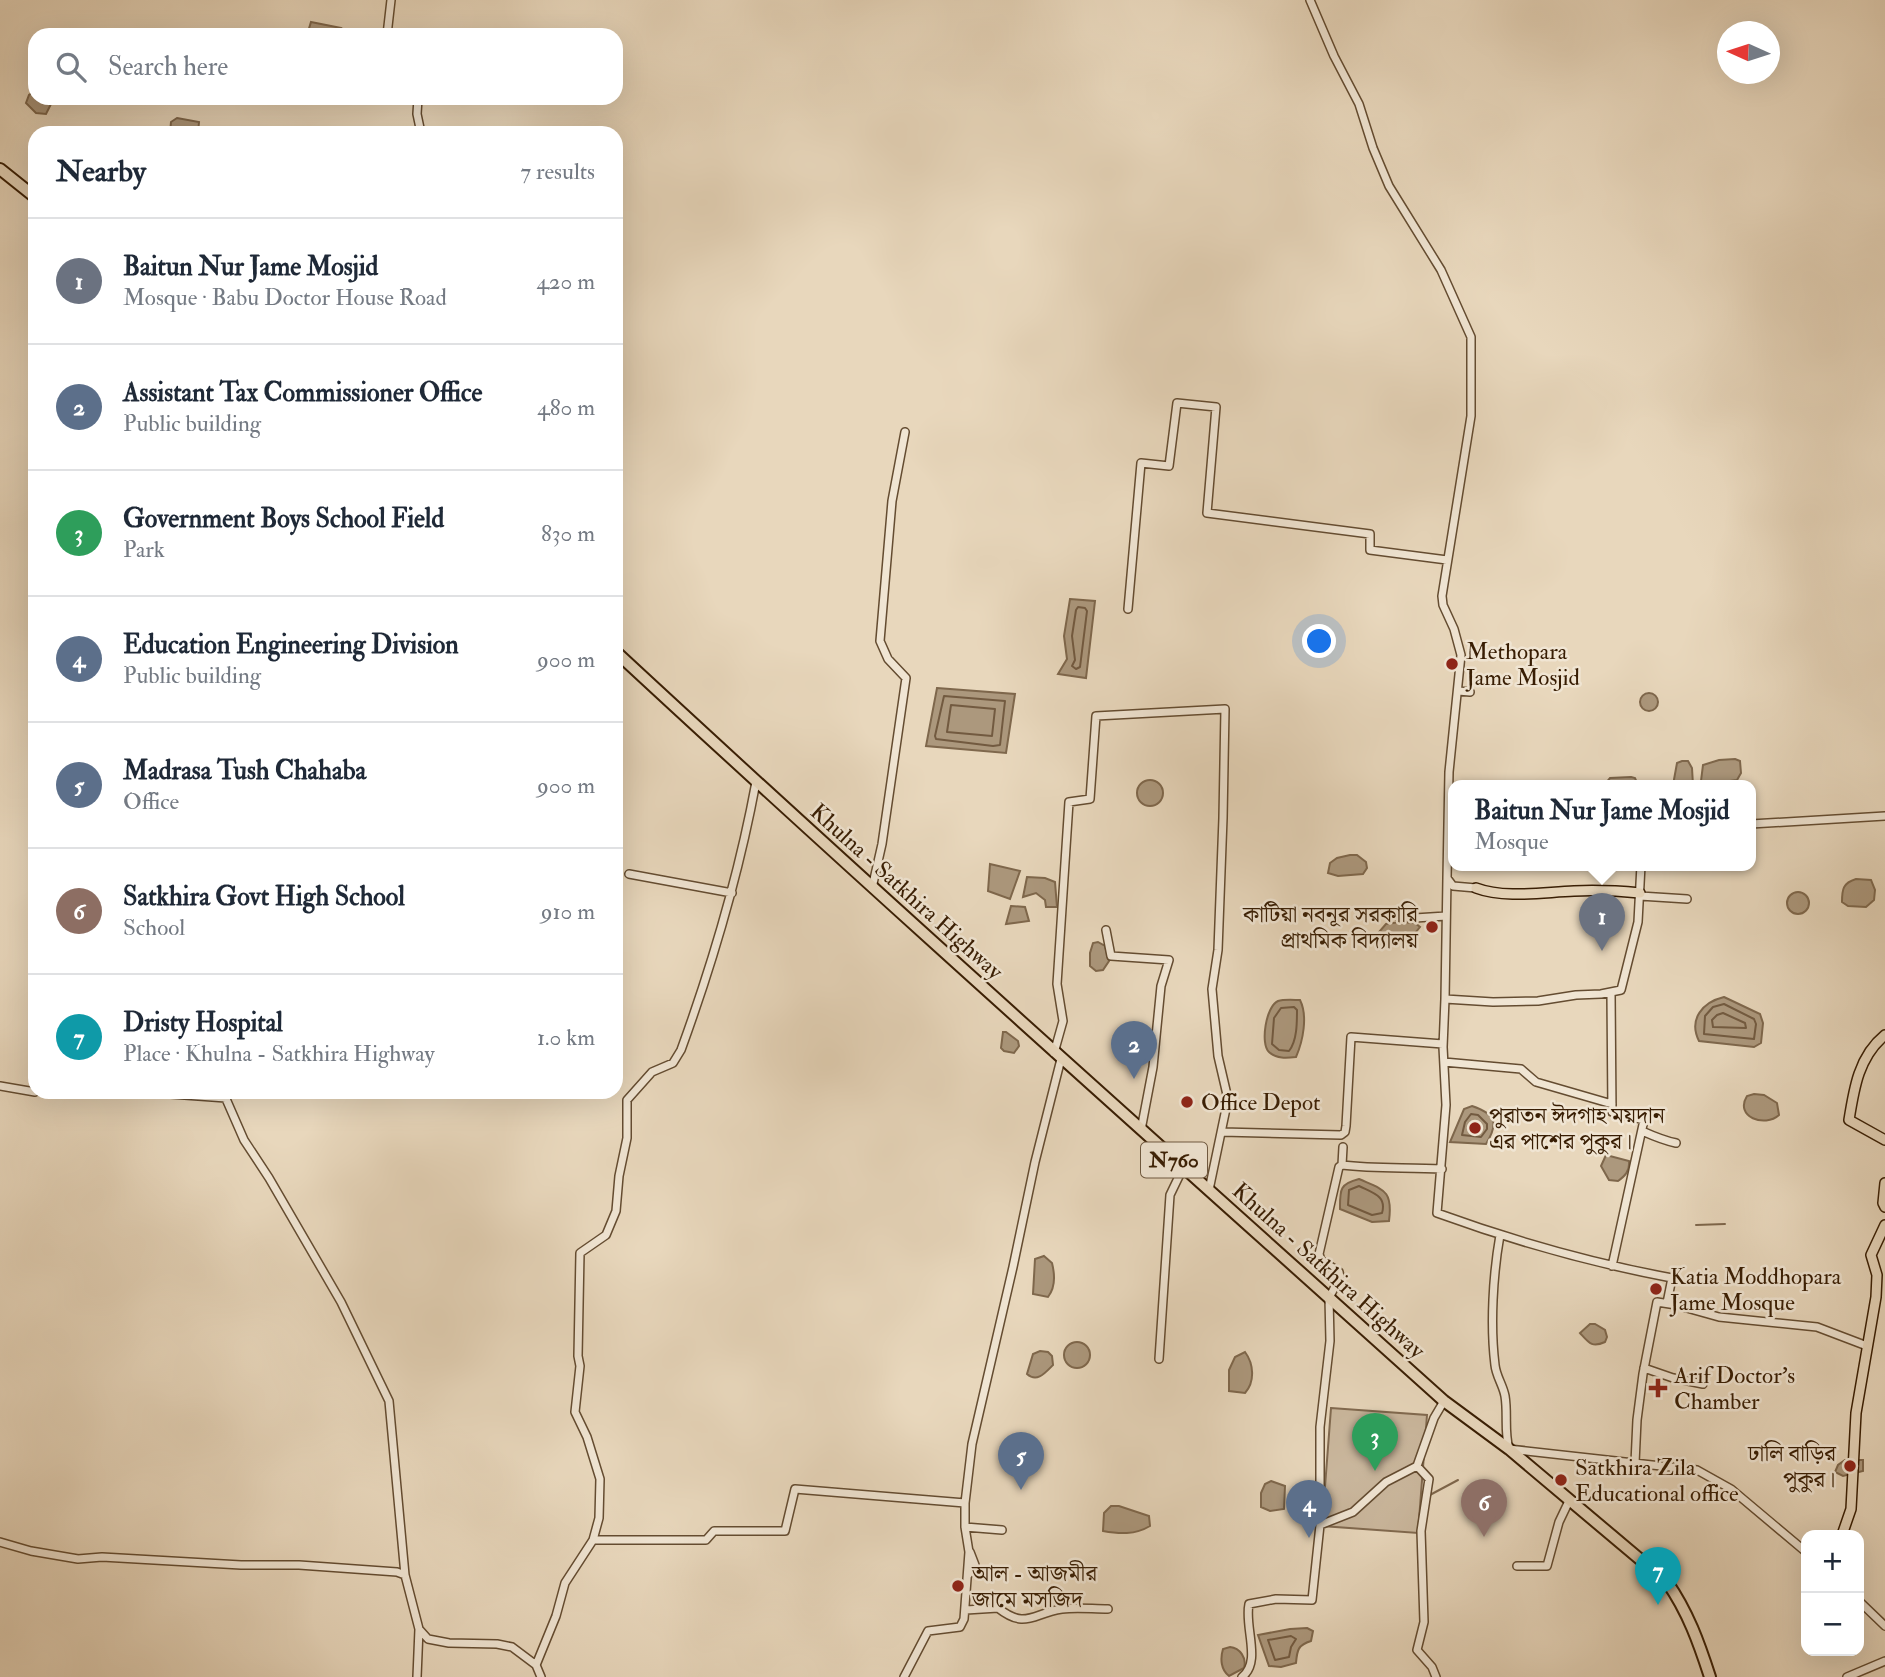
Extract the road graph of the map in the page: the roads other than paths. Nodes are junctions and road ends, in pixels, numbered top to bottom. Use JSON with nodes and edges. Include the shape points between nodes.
{"nodes":[{"id":1,"x":391,"y":0,"type":"edge"},
{"id":2,"x":1310,"y":0,"type":"edge"},
{"id":3,"x":388,"y":28,"type":"edge"},
{"id":4,"x":418,"y":105,"type":"edge"},
{"id":5,"x":420,"y":126,"type":"edge"},
{"id":6,"x":0,"y":169,"type":"edge"},
{"id":7,"x":28,"y":191,"type":"edge"},
{"id":8,"x":905,"y":432,"type":"dead end"},
{"id":9,"x":1447,"y":559,"type":"junction"},
{"id":10,"x":1128,"y":609,"type":"dead end"},
{"id":11,"x":623,"y":658,"type":"edge"},
{"id":12,"x":1458,"y":691,"type":"junction"},
{"id":13,"x":1470,"y":692,"type":"dead end"},
{"id":14,"x":1449,"y":780,"type":"edge"},
{"id":15,"x":756,"y":782,"type":"junction"},
{"id":16,"x":1885,"y":816,"type":"edge"},
{"id":17,"x":1756,"y":824,"type":"edge"},
{"id":18,"x":1448,"y":825,"type":"edge"},
{"id":19,"x":1641,"y":871,"type":"edge"},
{"id":20,"x":629,"y":874,"type":"dead end"},
{"id":21,"x":1447,"y":878,"type":"junction"},
{"id":22,"x":872,"y":888,"type":"junction"},
{"id":23,"x":1476,"y":888,"type":"joint"},
{"id":24,"x":732,"y":893,"type":"junction"},
{"id":25,"x":1640,"y":894,"type":"junction"},
{"id":26,"x":1687,"y":899,"type":"dead end"},
{"id":27,"x":1397,"y":916,"type":"dead end"},
{"id":28,"x":1446,"y":916,"type":"junction"},
{"id":29,"x":1106,"y":930,"type":"dead end"},
{"id":30,"x":1611,"y":993,"type":"junction"},
{"id":31,"x":1445,"y":999,"type":"junction"},
{"id":32,"x":1885,"y":1035,"type":"edge"},
{"id":33,"x":1443,"y":1044,"type":"junction"},
{"id":34,"x":1058,"y":1056,"type":"junction"},
{"id":35,"x":1444,"y":1062,"type":"junction"},
{"id":36,"x":0,"y":1086,"type":"edge"},
{"id":37,"x":28,"y":1091,"type":"edge"},
{"id":38,"x":226,"y":1099,"type":"edge"},
{"id":39,"x":1612,"y":1104,"type":"junction"},
{"id":40,"x":1141,"y":1130,"type":"junction"},
{"id":41,"x":1642,"y":1131,"type":"junction"},
{"id":42,"x":1222,"y":1132,"type":"junction"},
{"id":43,"x":1885,"y":1140,"type":"edge"},
{"id":44,"x":1676,"y":1143,"type":"dead end"},
{"id":45,"x":1343,"y":1147,"type":"dead end"},
{"id":46,"x":1342,"y":1165,"type":"junction"},
{"id":47,"x":1183,"y":1168,"type":"junction"},
{"id":48,"x":1441,"y":1169,"type":"junction"},
{"id":49,"x":1885,"y":1183,"type":"edge"},
{"id":50,"x":1209,"y":1190,"type":"junction"},
{"id":51,"x":1885,"y":1208,"type":"edge"},
{"id":52,"x":1885,"y":1225,"type":"edge"},
{"id":53,"x":1500,"y":1235,"type":"junction"},
{"id":54,"x":1612,"y":1266,"type":"junction"},
{"id":55,"x":1329,"y":1298,"type":"junction"},
{"id":56,"x":1667,"y":1303,"type":"junction"},
{"id":57,"x":1867,"y":1346,"type":"junction"},
{"id":58,"x":1159,"y":1359,"type":"dead end"},
{"id":59,"x":1644,"y":1368,"type":"junction"},
{"id":60,"x":1703,"y":1384,"type":"dead end"},
{"id":61,"x":1444,"y":1401,"type":"junction"},
{"id":62,"x":1509,"y":1449,"type":"junction"},
{"id":63,"x":1635,"y":1463,"type":"junction"},
{"id":64,"x":1417,"y":1466,"type":"junction"},
{"id":65,"x":1569,"y":1501,"type":"junction"},
{"id":66,"x":965,"y":1503,"type":"junction"},
{"id":67,"x":1320,"y":1525,"type":"junction"},
{"id":68,"x":965,"y":1527,"type":"junction"},
{"id":69,"x":1002,"y":1530,"type":"dead end"},
{"id":70,"x":1844,"y":1530,"type":"edge"},
{"id":71,"x":593,"y":1540,"type":"junction"},
{"id":72,"x":0,"y":1542,"type":"edge"},
{"id":73,"x":1801,"y":1548,"type":"edge"},
{"id":74,"x":1517,"y":1566,"type":"dead end"},
{"id":75,"x":405,"y":1575,"type":"junction"},
{"id":76,"x":1864,"y":1606,"type":"edge"},
{"id":77,"x":1108,"y":1609,"type":"dead end"},
{"id":78,"x":966,"y":1610,"type":"junction"},
{"id":79,"x":1885,"y":1626,"type":"edge"},
{"id":80,"x":419,"y":1629,"type":"junction"},
{"id":81,"x":1885,"y":1663,"type":"edge"},
{"id":82,"x":536,"y":1665,"type":"junction"},
{"id":83,"x":416,"y":1677,"type":"edge"},
{"id":84,"x":541,"y":1677,"type":"edge"},
{"id":85,"x":904,"y":1677,"type":"edge"},
{"id":86,"x":1242,"y":1677,"type":"edge"},
{"id":87,"x":1436,"y":1677,"type":"edge"},
{"id":88,"x":1710,"y":1677,"type":"edge"},
{"id":89,"x":1847,"y":1677,"type":"edge"}],
"edges":[{"from":1,"to":3,"type":"street"},
{"from":2,"to":9,"type":"street","via":[[1359,104],[1389,186],[1441,270],[1471,337],[1471,416]]},
{"from":4,"to":5,"type":"street"},
{"from":6,"to":7,"type":"highway"},
{"from":8,"to":22,"type":"street","via":[[892,501],[880,641],[888,659],[906,677],[883,844]]},
{"from":9,"to":10,"type":"street","via":[[1370,550],[1370,534],[1207,513],[1216,407],[1177,403],[1169,466],[1141,463]]},
{"from":9,"to":12,"type":"street","via":[[1443,605],[1461,655]]},
{"from":11,"to":15,"type":"highway","name":"Khulna - Satkhira Highway","number":"N760"},
{"from":12,"to":13,"type":"street"},
{"from":12,"to":14,"type":"street"},
{"from":15,"to":22,"type":"highway","name":"Khulna - Satkhira Highway","number":"N760"},
{"from":15,"to":24,"type":"street"},
{"from":16,"to":17,"type":"street"},
{"from":18,"to":21,"type":"street"},
{"from":19,"to":25,"type":"street"},
{"from":20,"to":24,"type":"street"},
{"from":21,"to":23,"type":"street","via":[[1453,886]]},
{"from":21,"to":28,"type":"street"},
{"from":22,"to":34,"type":"highway","name":"Khulna - Satkhira Highway","number":"N760"},
{"from":23,"to":25,"type":"main road","via":[[1530,894]]},
{"from":24,"to":71,"type":"street","via":[[681,1050],[673,1063],[652,1072],[627,1100],[627,1138],[611,1224],[606,1235],[580,1253],[580,1367],[574,1406],[600,1479]]},
{"from":25,"to":26,"type":"street"},
{"from":25,"to":30,"type":"street","via":[[1622,989]]},
{"from":27,"to":28,"type":"street"},
{"from":28,"to":31,"type":"street"},
{"from":29,"to":40,"type":"street","via":[[1111,956],[1169,960],[1161,986]]},
{"from":30,"to":31,"type":"street","via":[[1538,1001]]},
{"from":30,"to":39,"type":"street"},
{"from":31,"to":33,"type":"street"},
{"from":32,"to":43,"type":"main road","via":[[1863,1060],[1849,1120]]},
{"from":33,"to":35,"type":"street"},
{"from":33,"to":42,"type":"street","via":[[1352,1037],[1346,1126],[1341,1135]]},
{"from":34,"to":40,"type":"highway","name":"Khulna - Satkhira Highway","number":"N760"},
{"from":34,"to":42,"type":"street","via":[[1063,1021],[1057,984],[1069,802],[1090,799],[1096,716],[1225,709],[1218,937],[1212,989],[1217,1056],[1228,1099]]},
{"from":34,"to":66,"type":"street","via":[[979,1405]]},
{"from":35,"to":39,"type":"street","via":[[1521,1069],[1536,1082]]},
{"from":35,"to":48,"type":"street"},
{"from":36,"to":37,"type":"street"},
{"from":38,"to":75,"type":"street","via":[[244,1140],[341,1302],[389,1401]]},
{"from":39,"to":41,"type":"street","via":[[1612,1112],[1644,1120]]},
{"from":40,"to":47,"type":"highway","name":"Khulna - Satkhira Highway","number":"N760"},
{"from":41,"to":44,"type":"street"},
{"from":41,"to":54,"type":"street"},
{"from":42,"to":50,"type":"street"},
{"from":45,"to":46,"type":"street"},
{"from":46,"to":48,"type":"street"},
{"from":46,"to":55,"type":"street","via":[[1320,1254],[1321,1260],[1339,1272]]},
{"from":47,"to":50,"type":"highway","name":"Khulna - Satkhira Highway","number":"N760"},
{"from":47,"to":58,"type":"street","via":[[1170,1195]]},
{"from":48,"to":53,"type":"street","via":[[1437,1213]]},
{"from":49,"to":51,"type":"main road"},
{"from":50,"to":55,"type":"highway","name":"Khulna - Satkhira Highway","number":"N760"},
{"from":52,"to":57,"type":"main road","via":[[1871,1255],[1877,1275]]},
{"from":53,"to":54,"type":"street"},
{"from":53,"to":62,"type":"street","via":[[1494,1277],[1495,1359],[1505,1395],[1504,1431]]},
{"from":54,"to":56,"type":"street","via":[[1672,1278]]},
{"from":55,"to":61,"type":"highway","name":"Khulna - Satkhira Highway","number":"N760"},
{"from":55,"to":67,"type":"street","via":[[1330,1341],[1320,1427]]},
{"from":56,"to":57,"type":"street","via":[[1718,1317],[1817,1327]]},
{"from":56,"to":59,"type":"street","via":[[1657,1302]]},
{"from":57,"to":70,"type":"main road","via":[[1856,1413],[1851,1508]]},
{"from":59,"to":60,"type":"street"},
{"from":59,"to":63,"type":"street"},
{"from":61,"to":62,"type":"highway","name":"Khulna - Satkhira Highway","number":"N760"},
{"from":61,"to":64,"type":"street"},
{"from":62,"to":63,"type":"street"},
{"from":62,"to":65,"type":"highway","name":"Khulna - Satkhira Highway","number":"N760"},
{"from":63,"to":73,"type":"street","via":[[1697,1470],[1731,1489]]},
{"from":64,"to":67,"type":"street","via":[[1386,1482],[1353,1512]]},
{"from":64,"to":87,"type":"street","via":[[1429,1479],[1421,1531],[1423,1622],[1417,1650]]},
{"from":65,"to":74,"type":"street","via":[[1547,1566]]},
{"from":65,"to":88,"type":"highway","name":"Khulna - Satkhira Highway","number":"N760","via":[[1667,1582],[1692,1625]]},
{"from":66,"to":68,"type":"street"},
{"from":66,"to":71,"type":"street","via":[[795,1489],[785,1531],[714,1531],[706,1540]]},
{"from":67,"to":86,"type":"street","via":[[1312,1600],[1249,1604],[1246,1618],[1252,1662]]},
{"from":68,"to":69,"type":"street"},
{"from":68,"to":78,"type":"street","via":[[970,1552]]},
{"from":71,"to":82,"type":"street","via":[[565,1583]]},
{"from":72,"to":75,"type":"street","via":[[78,1559],[299,1564]]},
{"from":75,"to":80,"type":"street"},
{"from":76,"to":79,"type":"street"},
{"from":77,"to":78,"type":"street","via":[[1050,1611],[1029,1620],[1008,1616],[998,1608]]},
{"from":78,"to":85,"type":"street","via":[[960,1627],[928,1631]]},
{"from":80,"to":82,"type":"street","via":[[428,1639],[512,1647]]},
{"from":80,"to":83,"type":"street"},
{"from":81,"to":89,"type":"street"},
{"from":82,"to":84,"type":"street"}]}
